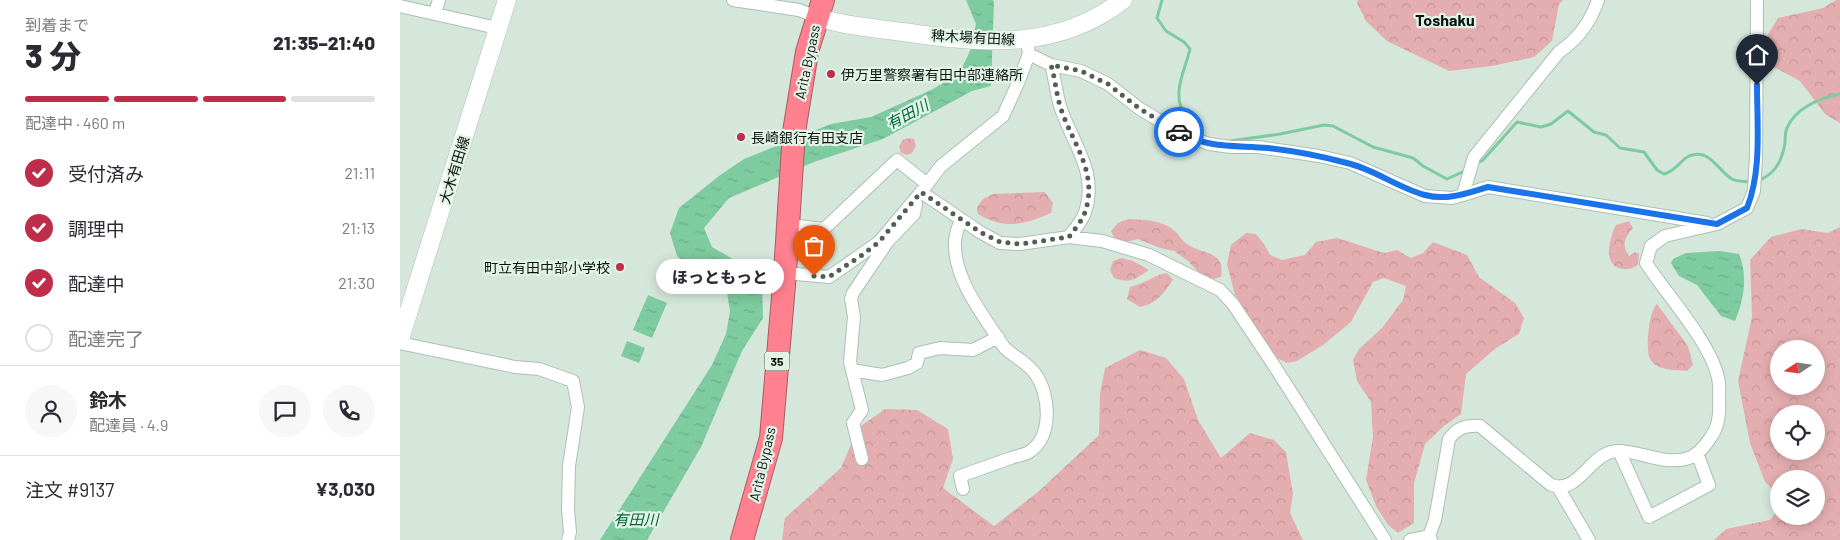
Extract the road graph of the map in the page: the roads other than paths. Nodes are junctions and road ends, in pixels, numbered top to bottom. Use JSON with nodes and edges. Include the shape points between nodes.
{"nodes":[{"id":1,"x":439,"y":0,"type":"edge"},
{"id":2,"x":507,"y":0,"type":"edge"},
{"id":3,"x":733,"y":0,"type":"edge"},
{"id":4,"x":1123,"y":0,"type":"edge"},
{"id":5,"x":1598,"y":0,"type":"edge"},
{"id":6,"x":1757,"y":0,"type":"edge"},
{"id":7,"x":400,"y":6,"type":"edge"},
{"id":8,"x":820,"y":8,"type":"edge"},
{"id":9,"x":435,"y":13,"type":"junction"},
{"id":10,"x":498,"y":28,"type":"junction"},
{"id":11,"x":1028,"y":47,"type":"junction"},
{"id":12,"x":1051,"y":65,"type":"junction"},
{"id":13,"x":921,"y":192,"type":"junction"},
{"id":14,"x":1463,"y":195,"type":"junction"},
{"id":15,"x":961,"y":219,"type":"junction"},
{"id":16,"x":1717,"y":224,"type":"junction"},
{"id":17,"x":788,"y":225,"type":"junction"},
{"id":18,"x":1069,"y":237,"type":"junction"},
{"id":19,"x":785,"y":273,"type":"junction"},
{"id":20,"x":998,"y":337,"type":"junction"},
{"id":21,"x":400,"y":339,"type":"edge"},
{"id":22,"x":400,"y":343,"type":"edge"},
{"id":23,"x":852,"y":370,"type":"junction"},
{"id":24,"x":1619,"y":451,"type":"junction"},
{"id":25,"x":1697,"y":453,"type":"junction"},
{"id":26,"x":862,"y":459,"type":"dead end"},
{"id":27,"x":1558,"y":487,"type":"junction"},
{"id":28,"x":963,"y":488,"type":"dead end"},
{"id":29,"x":1430,"y":538,"type":"edge"},
{"id":30,"x":568,"y":540,"type":"edge"},
{"id":31,"x":742,"y":540,"type":"edge"},
{"id":32,"x":1385,"y":540,"type":"edge"},
{"id":33,"x":1410,"y":540,"type":"edge"},
{"id":34,"x":1589,"y":540,"type":"edge"}],
"edges":[{"from":1,"to":9,"type":"street"},
{"from":2,"to":10,"type":"main road","name":"大木有田線"},
{"from":3,"to":8,"type":"street","via":[[799,10]]},
{"from":4,"to":11,"type":"main road","name":"稗木場有田線","via":[[1081,25],[1044,37]]},
{"from":5,"to":14,"type":"street","via":[[1594,13],[1580,34],[1559,52],[1474,156]]},
{"from":6,"to":16,"type":"street","via":[[1754,191],[1747,208]]},
{"from":7,"to":9,"type":"street"},
{"from":8,"to":11,"type":"main road","name":"稗木場有田線","via":[[836,23]]},
{"from":8,"to":17,"type":"highway","name":"Arita Bypass","number":"35","via":[[807,52],[794,132]]},
{"from":9,"to":10,"type":"street"},
{"from":10,"to":21,"type":"main road","name":"大木有田線"},
{"from":11,"to":12,"type":"street"},
{"from":11,"to":13,"type":"street","via":[[1004,116],[941,166]]},
{"from":12,"to":14,"type":"street","via":[[1081,71],[1108,84],[1140,109],[1183,134],[1209,144],[1319,156],[1350,163],[1425,196],[1452,198]]},
{"from":12,"to":18,"type":"street","via":[[1060,106],[1083,158],[1090,186],[1084,215]]},
{"from":13,"to":15,"type":"street"},
{"from":13,"to":17,"type":"street","via":[[897,160],[824,229]]},
{"from":13,"to":19,"type":"street","via":[[879,242],[829,277]]},
{"from":13,"to":23,"type":"street","via":[[914,214],[888,241],[850,299],[854,317]]},
{"from":14,"to":16,"type":"street","via":[[1488,187]]},
{"from":15,"to":18,"type":"street","via":[[1000,242],[1020,244]]},
{"from":15,"to":20,"type":"street","via":[[954,247],[964,284]]},
{"from":16,"to":25,"type":"street","via":[[1665,236],[1651,246],[1646,262],[1708,351],[1718,378],[1720,414],[1716,431]]},
{"from":17,"to":19,"type":"highway","name":"Arita Bypass","number":"35"},
{"from":18,"to":32,"type":"street","via":[[1102,241],[1149,255],[1220,290],[1275,367]]},
{"from":19,"to":31,"type":"highway","name":"Arita Bypass","number":"35","via":[[771,438]]},
{"from":20,"to":23,"type":"street","via":[[973,350],[940,348],[919,352],[917,363],[882,375]]},
{"from":20,"to":28,"type":"street","via":[[1010,354],[1036,373],[1047,404],[1046,424],[1040,440],[1030,452],[960,476]]},
{"from":22,"to":30,"type":"street","via":[[539,369],[573,381],[578,407],[569,466]]},
{"from":23,"to":26,"type":"street","via":[[862,410],[853,423]]},
{"from":24,"to":25,"type":"street","via":[[1667,459],[1689,458]]},
{"from":24,"to":25,"type":"street","via":[[1649,517],[1709,485]]},
{"from":24,"to":27,"type":"street","via":[[1600,456],[1574,482]]},
{"from":27,"to":29,"type":"street","via":[[1551,485],[1480,426],[1456,430],[1449,439]]},
{"from":27,"to":34,"type":"street"},
{"from":29,"to":33,"type":"street"}]}
